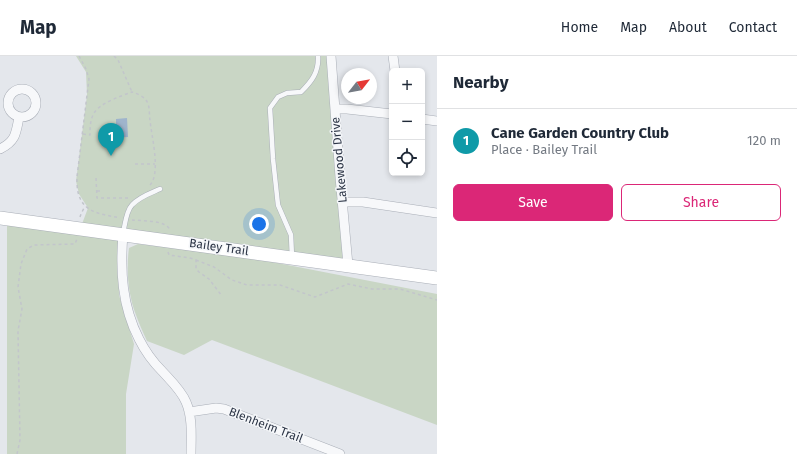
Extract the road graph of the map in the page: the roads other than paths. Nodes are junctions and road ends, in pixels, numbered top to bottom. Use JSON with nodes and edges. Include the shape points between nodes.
{"nodes":[{"id":1,"x":318,"y":56,"type":"edge"},
{"id":2,"x":331,"y":56,"type":"edge"},
{"id":3,"x":393,"y":56,"type":"edge"},
{"id":4,"x":394,"y":68,"type":"edge"},
{"id":5,"x":335,"y":109,"type":"junction"},
{"id":6,"x":389,"y":114,"type":"edge"},
{"id":7,"x":19,"y":117,"type":"dead end"},
{"id":8,"x":425,"y":119,"type":"edge"},
{"id":9,"x":437,"y":121,"type":"edge"},
{"id":10,"x":0,"y":149,"type":"edge"},
{"id":11,"x":160,"y":189,"type":"dead end"},
{"id":12,"x":342,"y":202,"type":"junction"},
{"id":13,"x":437,"y":213,"type":"edge"},
{"id":14,"x":0,"y":218,"type":"edge"},
{"id":15,"x":123,"y":234,"type":"junction"},
{"id":16,"x":292,"y":257,"type":"junction"},
{"id":17,"x":348,"y":265,"type":"junction"},
{"id":18,"x":437,"y":278,"type":"edge"},
{"id":19,"x":189,"y":412,"type":"junction"},
{"id":20,"x":321,"y":450,"type":"edge"},
{"id":21,"x":191,"y":454,"type":"edge"},
{"id":22,"x":340,"y":454,"type":"edge"}],
"edges":[{"from":1,"to":16,"type":"lane","via":[[316,75],[309,84],[301,92],[278,97],[270,108],[278,205],[291,235]]},
{"from":2,"to":5,"type":"street","name":"Lakewood Drive"},
{"from":3,"to":4,"type":"street"},
{"from":5,"to":6,"type":"street"},
{"from":5,"to":12,"type":"street","name":"Lakewood Drive"},
{"from":7,"to":10,"type":"street","via":[[15,136]]},
{"from":8,"to":9,"type":"street"},
{"from":11,"to":15,"type":"lane","via":[[132,206]]},
{"from":12,"to":13,"type":"street","via":[[363,202]]},
{"from":12,"to":17,"type":"street","name":"Lakewood Drive"},
{"from":14,"to":15,"type":"street","name":"Bailey Trail"},
{"from":15,"to":16,"type":"street","name":"Bailey Trail"},
{"from":15,"to":19,"type":"street","via":[[121,274],[132,323],[149,355],[182,395]]},
{"from":16,"to":17,"type":"street","name":"Bailey Trail"},
{"from":17,"to":18,"type":"street","name":"Bailey Trail"},
{"from":19,"to":20,"type":"street","name":"Blenheim Trail","via":[[224,409]]},
{"from":19,"to":21,"type":"street"},
{"from":20,"to":22,"type":"street","name":"Blenheim Trail"}]}
